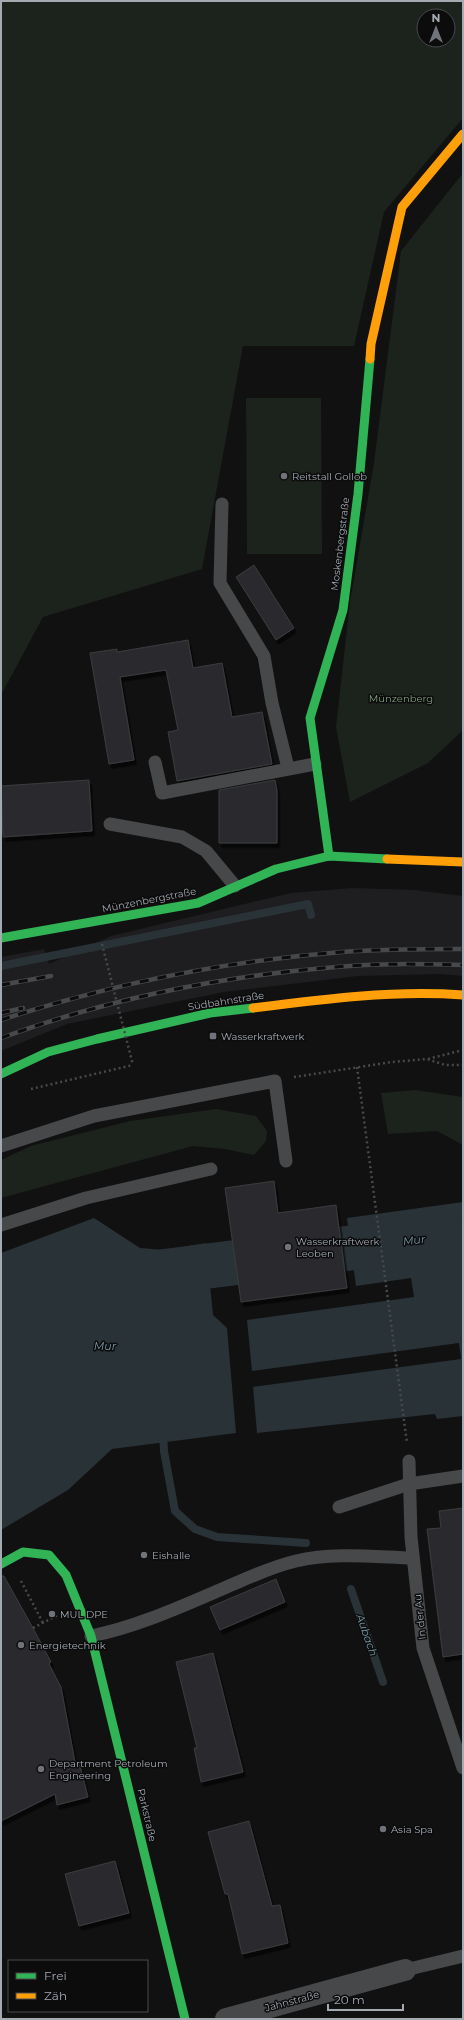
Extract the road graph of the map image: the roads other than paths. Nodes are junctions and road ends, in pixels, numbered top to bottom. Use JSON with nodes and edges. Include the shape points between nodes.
{"nodes":[{"id":1,"x":463,"y":134,"type":"edge"},
{"id":2,"x":222,"y":504,"type":"dead end"},
{"id":3,"x":155,"y":762,"type":"dead end"},
{"id":4,"x":315,"y":764,"type":"junction"},
{"id":5,"x":288,"y":768,"type":"junction"},
{"id":6,"x":110,"y":824,"type":"dead end"},
{"id":7,"x":329,"y":856,"type":"junction"},
{"id":8,"x":463,"y":862,"type":"edge"},
{"id":9,"x":235,"y":886,"type":"junction"},
{"id":10,"x":1,"y":938,"type":"edge"},
{"id":11,"x":463,"y":995,"type":"edge"},
{"id":12,"x":1,"y":1074,"type":"edge"},
{"id":13,"x":1,"y":1146,"type":"edge"},
{"id":14,"x":286,"y":1161,"type":"dead end"},
{"id":15,"x":211,"y":1169,"type":"dead end"},
{"id":16,"x":1,"y":1225,"type":"edge"},
{"id":17,"x":409,"y":1461,"type":"road end"},
{"id":18,"x":463,"y":1476,"type":"edge"},
{"id":19,"x":409,"y":1484,"type":"junction"},
{"id":20,"x":339,"y":1507,"type":"dead end"},
{"id":21,"x":414,"y":1558,"type":"junction"},
{"id":22,"x":1,"y":1564,"type":"edge"},
{"id":23,"x":91,"y":1636,"type":"junction"},
{"id":24,"x":463,"y":1768,"type":"edge"},
{"id":25,"x":463,"y":1956,"type":"edge"},
{"id":26,"x":405,"y":1970,"type":"joint"},
{"id":27,"x":185,"y":2019,"type":"edge"},
{"id":28,"x":226,"y":2019,"type":"edge"}],
"edges":[{"from":1,"to":4,"type":"street","name":"Moskenbergstraße","via":[[402,207],[371,344],[358,494],[343,610],[310,718]]},
{"from":2,"to":5,"type":"lane","via":[[220,583],[264,656]]},
{"from":3,"to":5,"type":"lane","via":[[162,793]]},
{"from":4,"to":5,"type":"lane"},
{"from":4,"to":7,"type":"street","name":"Moskenbergstraße"},
{"from":6,"to":9,"type":"lane","via":[[182,837],[206,851]]},
{"from":7,"to":8,"type":"street","name":"Münzenbergstraße"},
{"from":7,"to":9,"type":"street","name":"Münzenbergstraße","via":[[276,869]]},
{"from":9,"to":10,"type":"street","name":"Münzenbergstraße","via":[[198,903]]},
{"from":11,"to":12,"type":"street","name":"Südbahnstraße","via":[[354,995],[210,1013],[48,1052]]},
{"from":13,"to":14,"type":"lane","via":[[94,1116],[275,1080]]},
{"from":15,"to":16,"type":"lane","via":[[86,1198]]},
{"from":17,"to":19,"type":"lane","name":"In der Au"},
{"from":18,"to":19,"type":"lane"},
{"from":19,"to":20,"type":"lane"},
{"from":19,"to":21,"type":"lane","name":"In der Au"},
{"from":21,"to":23,"type":"lane","via":[[341,1556],[297,1560],[273,1567],[118,1631]]},
{"from":21,"to":24,"type":"lane","name":"In der Au","via":[[423,1648]]},
{"from":22,"to":23,"type":"street","name":"Parkstraße","via":[[23,1552],[49,1555],[66,1575]]},
{"from":23,"to":27,"type":"street","name":"Parkstraße"},
{"from":25,"to":26,"type":"lane"},
{"from":26,"to":28,"type":"street","name":"Jahnstraße"}]}
